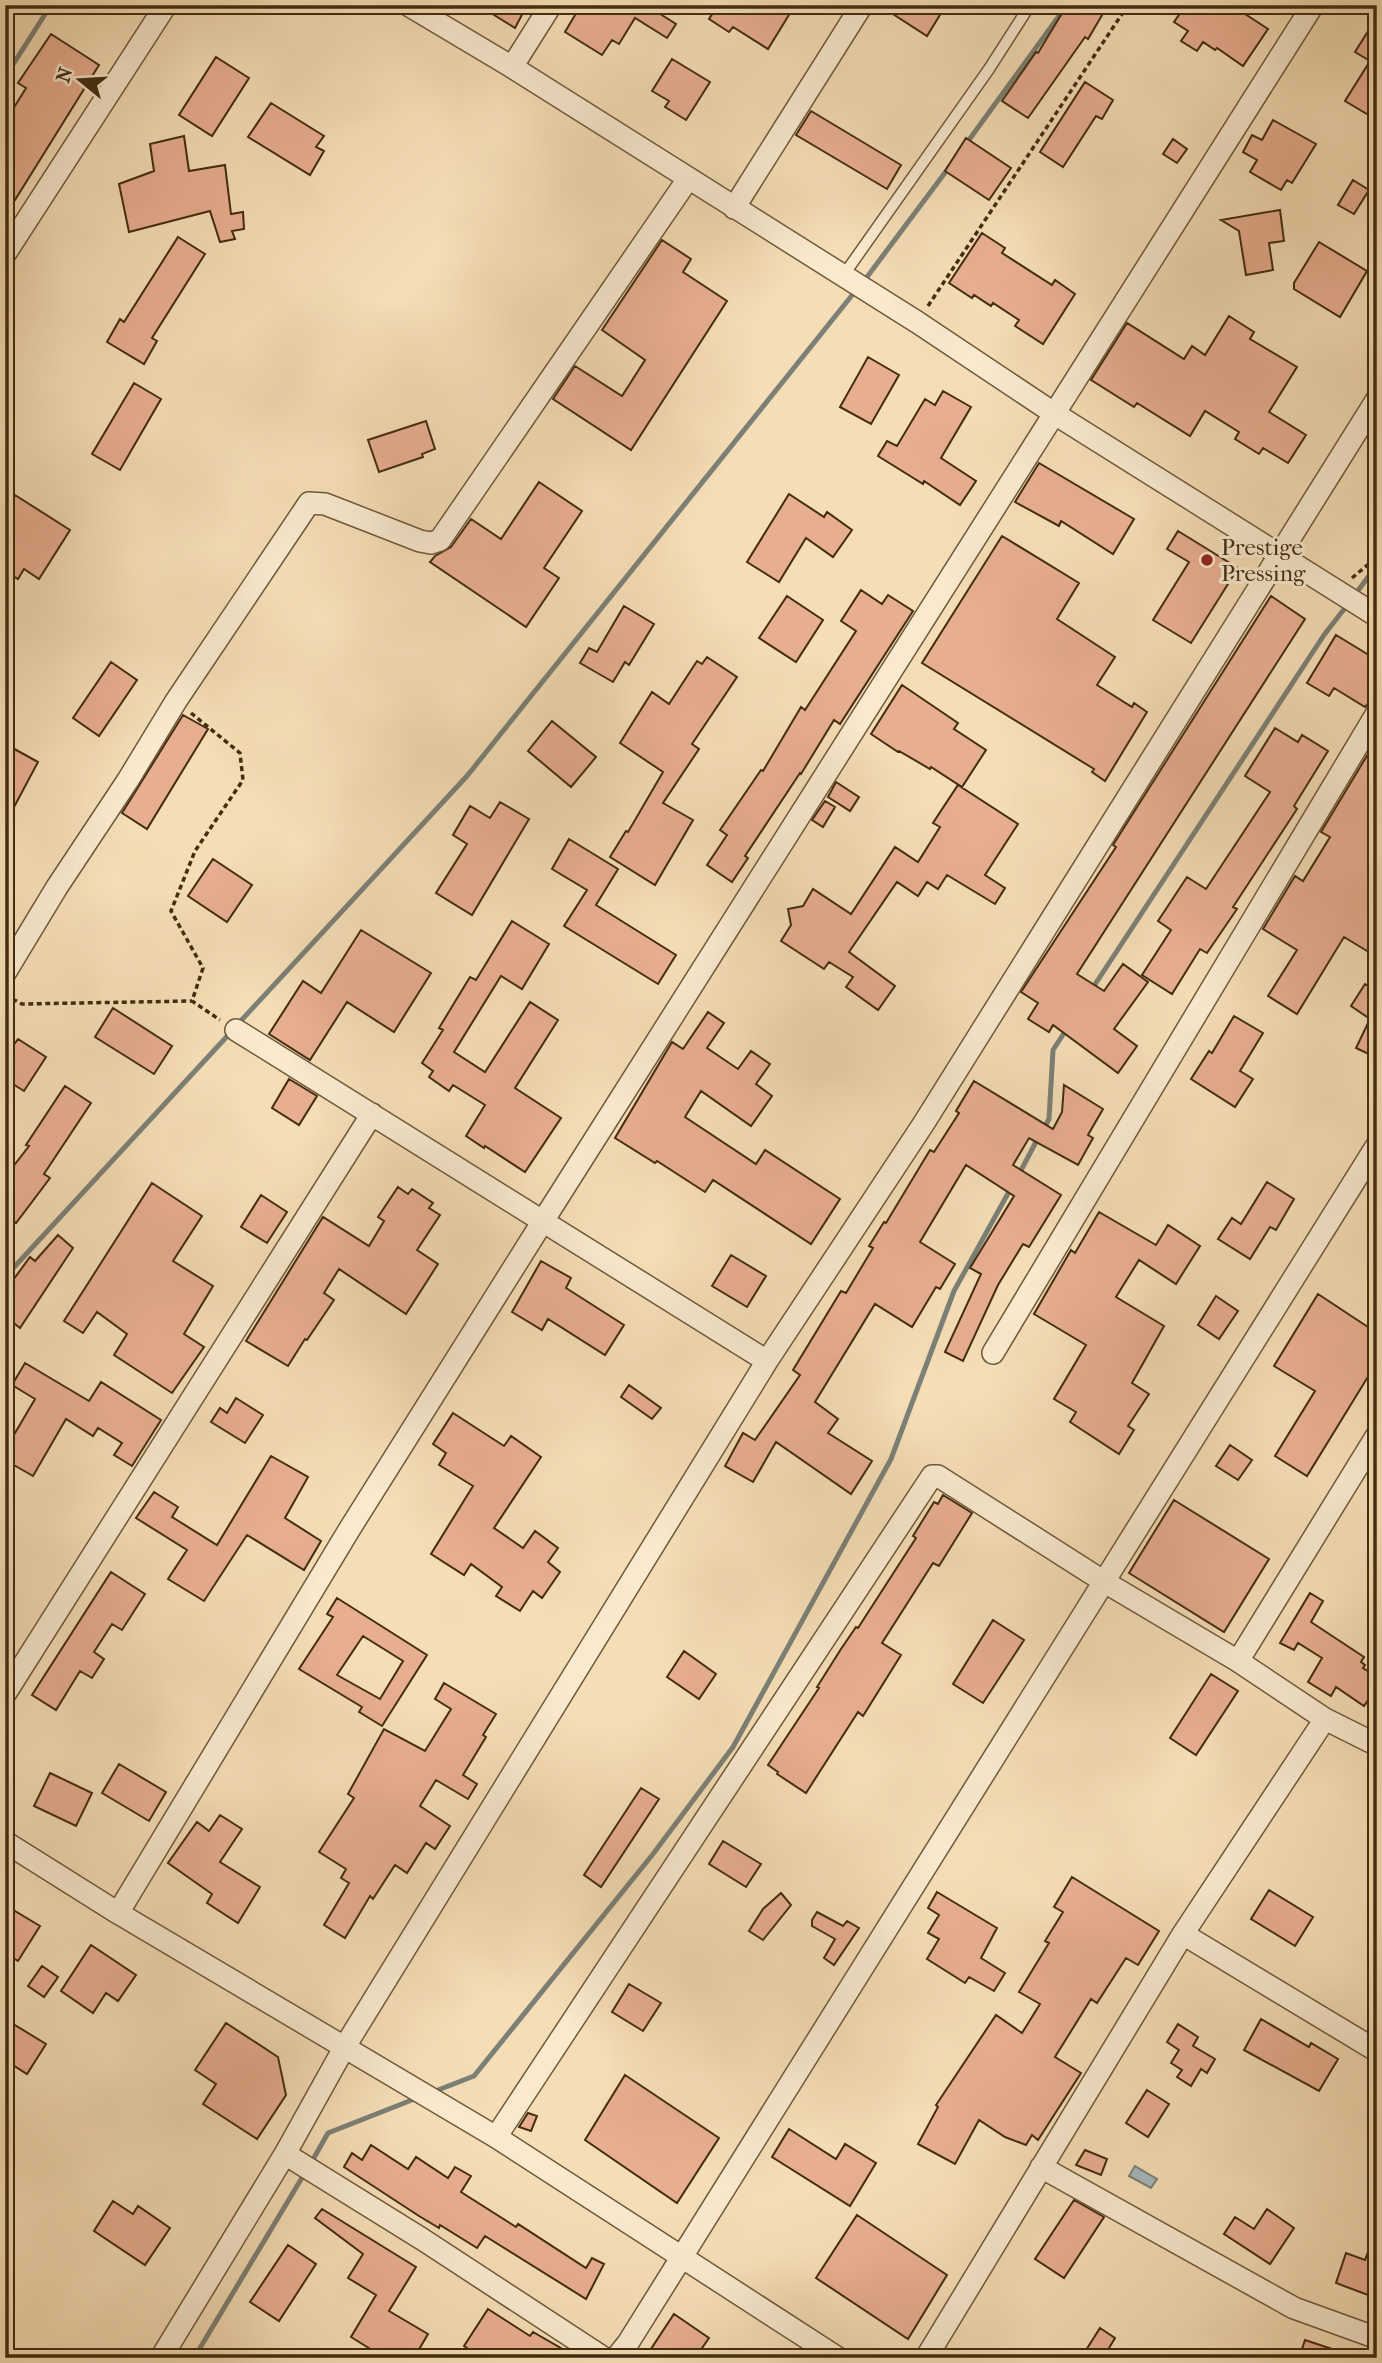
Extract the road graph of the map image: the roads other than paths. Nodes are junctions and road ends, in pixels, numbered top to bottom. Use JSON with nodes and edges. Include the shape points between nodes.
{"nodes":[{"id":1,"x":166,"y":5,"type":"edge"},
{"id":2,"x":408,"y":5,"type":"edge"},
{"id":3,"x":551,"y":5,"type":"edge"},
{"id":4,"x":862,"y":5,"type":"edge"},
{"id":5,"x":1030,"y":5,"type":"edge"},
{"id":6,"x":1313,"y":5,"type":"edge"},
{"id":7,"x":512,"y":67,"type":"junction"},
{"id":8,"x":688,"y":178,"type":"junction"},
{"id":9,"x":734,"y":208,"type":"junction"},
{"id":10,"x":5,"y":254,"type":"edge"},
{"id":11,"x":843,"y":276,"type":"junction"},
{"id":12,"x":1377,"y":399,"type":"edge"},
{"id":13,"x":1055,"y":414,"type":"junction"},
{"id":14,"x":1280,"y":554,"type":"junction"},
{"id":15,"x":1377,"y":617,"type":"edge"},
{"id":16,"x":1377,"y":713,"type":"edge"},
{"id":17,"x":5,"y":973,"type":"edge"},
{"id":18,"x":236,"y":1030,"type":"road end"},
{"id":19,"x":372,"y":1115,"type":"junction"},
{"id":20,"x":1377,"y":1145,"type":"edge"},
{"id":21,"x":542,"y":1221,"type":"junction"},
{"id":22,"x":993,"y":1353,"type":"dead end"},
{"id":23,"x":767,"y":1362,"type":"junction"},
{"id":24,"x":1377,"y":1435,"type":"edge"},
{"id":25,"x":1103,"y":1581,"type":"junction"},
{"id":26,"x":1238,"y":1661,"type":"junction"},
{"id":27,"x":5,"y":1694,"type":"edge"},
{"id":28,"x":1325,"y":1719,"type":"junction"},
{"id":29,"x":1377,"y":1745,"type":"edge"},
{"id":30,"x":5,"y":1842,"type":"edge"},
{"id":31,"x":118,"y":1913,"type":"junction"},
{"id":32,"x":1183,"y":1934,"type":"junction"},
{"id":33,"x":344,"y":2048,"type":"junction"},
{"id":34,"x":1377,"y":2050,"type":"edge"},
{"id":35,"x":496,"y":2137,"type":"junction"},
{"id":36,"x":285,"y":2154,"type":"junction"},
{"id":37,"x":1041,"y":2167,"type":"junction"},
{"id":38,"x":681,"y":2258,"type":"junction"},
{"id":39,"x":1377,"y":2337,"type":"edge"},
{"id":40,"x":161,"y":2358,"type":"edge"},
{"id":41,"x":604,"y":2358,"type":"edge"},
{"id":42,"x":616,"y":2358,"type":"edge"},
{"id":43,"x":838,"y":2358,"type":"edge"},
{"id":44,"x":926,"y":2358,"type":"edge"}],
"edges":[{"from":1,"to":10,"type":"street"},
{"from":2,"to":7,"type":"street"},
{"from":3,"to":7,"type":"street"},
{"from":4,"to":9,"type":"street"},
{"from":5,"to":11,"type":"lane"},
{"from":6,"to":13,"type":"street"},
{"from":7,"to":8,"type":"street"},
{"from":8,"to":9,"type":"street"},
{"from":8,"to":17,"type":"street","via":[[440,540],[420,541],[325,504],[309,503],[176,701]]},
{"from":9,"to":11,"type":"street"},
{"from":11,"to":13,"type":"street"},
{"from":12,"to":14,"type":"street"},
{"from":13,"to":14,"type":"street"},
{"from":13,"to":21,"type":"street"},
{"from":14,"to":15,"type":"street"},
{"from":14,"to":23,"type":"street","via":[[924,1123]]},
{"from":16,"to":22,"type":"street"},
{"from":18,"to":19,"type":"street"},
{"from":19,"to":21,"type":"street"},
{"from":19,"to":27,"type":"street"},
{"from":20,"to":25,"type":"street"},
{"from":21,"to":23,"type":"street"},
{"from":21,"to":31,"type":"street"},
{"from":23,"to":33,"type":"street"},
{"from":24,"to":26,"type":"street"},
{"from":25,"to":26,"type":"street"},
{"from":25,"to":35,"type":"street","via":[[932,1476]]},
{"from":25,"to":38,"type":"street"},
{"from":26,"to":28,"type":"street"},
{"from":28,"to":29,"type":"street"},
{"from":28,"to":32,"type":"street"},
{"from":30,"to":31,"type":"street"},
{"from":31,"to":33,"type":"street"},
{"from":32,"to":34,"type":"street"},
{"from":32,"to":37,"type":"street"},
{"from":33,"to":35,"type":"street"},
{"from":33,"to":36,"type":"street"},
{"from":35,"to":38,"type":"street"},
{"from":36,"to":40,"type":"street"},
{"from":36,"to":41,"type":"street"},
{"from":37,"to":39,"type":"street","via":[[1294,2308]]},
{"from":37,"to":44,"type":"street"},
{"from":38,"to":42,"type":"street"},
{"from":38,"to":43,"type":"street"}]}
